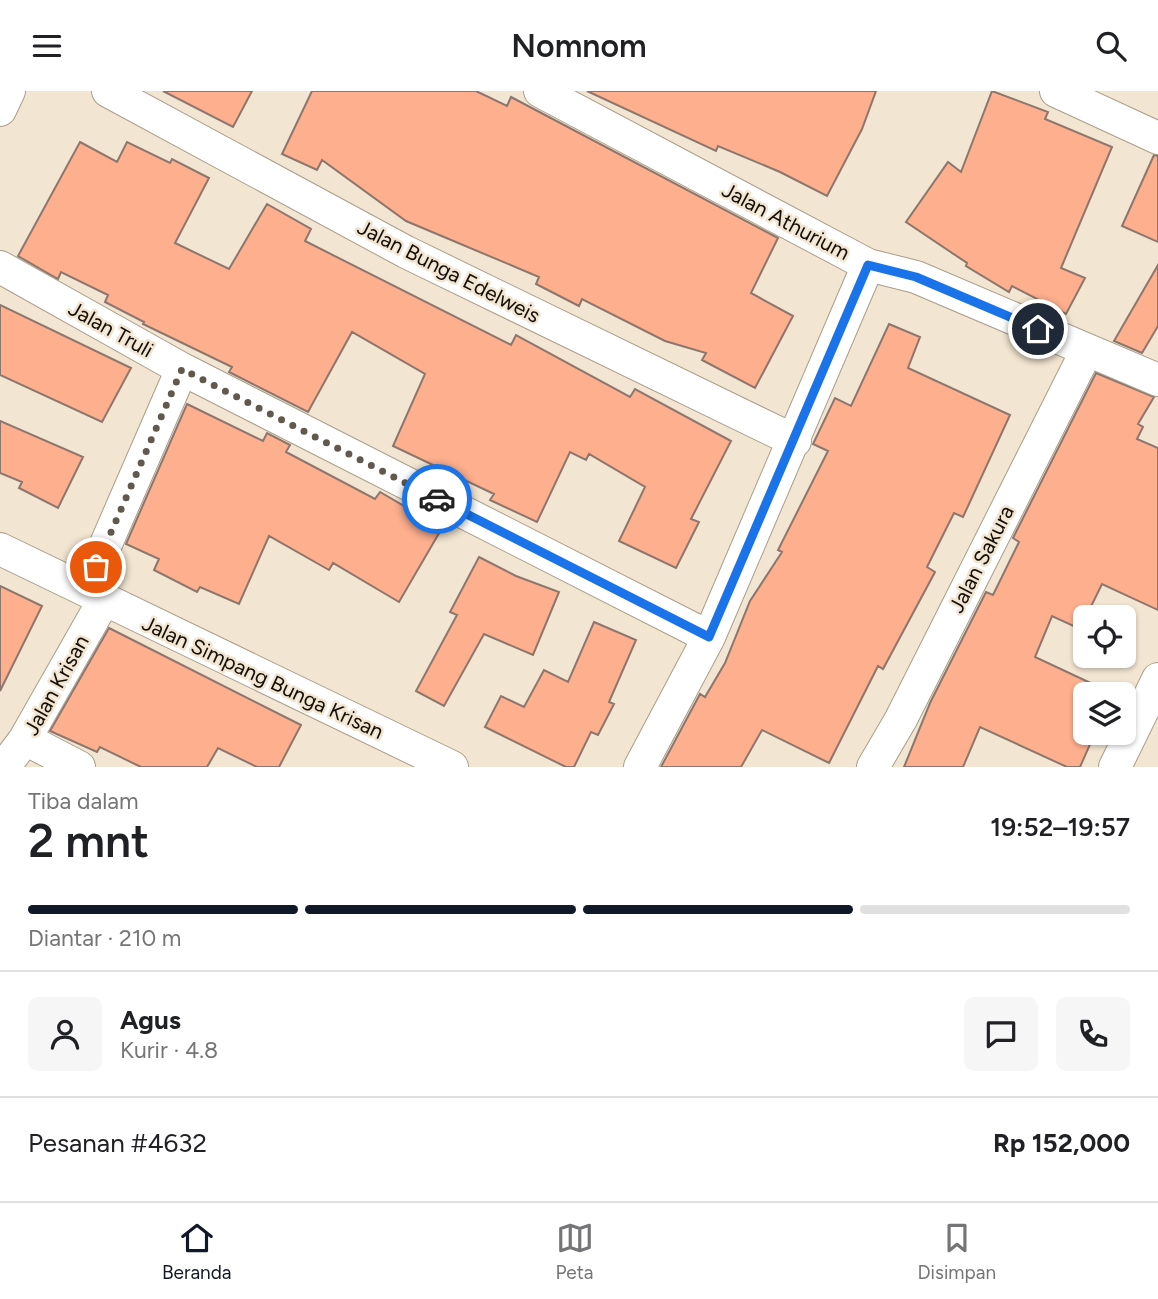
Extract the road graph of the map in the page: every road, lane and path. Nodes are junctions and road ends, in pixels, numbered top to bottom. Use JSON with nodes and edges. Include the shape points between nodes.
{"nodes":[{"id":1,"x":9,"y":91,"type":"edge"},
{"id":2,"x":108,"y":91,"type":"edge"},
{"id":3,"x":540,"y":91,"type":"edge"},
{"id":4,"x":1056,"y":91,"type":"edge"},
{"id":5,"x":0,"y":110,"type":"edge"},
{"id":6,"x":1158,"y":138,"type":"edge"},
{"id":7,"x":868,"y":265,"type":"junction"},
{"id":8,"x":0,"y":267,"type":"edge"},
{"id":9,"x":1087,"y":350,"type":"junction"},
{"id":10,"x":182,"y":369,"type":"junction"},
{"id":11,"x":1158,"y":380,"type":"edge"},
{"id":12,"x":795,"y":441,"type":"junction"},
{"id":13,"x":0,"y":549,"type":"edge"},
{"id":14,"x":95,"y":595,"type":"junction"},
{"id":15,"x":709,"y":637,"type":"junction"},
{"id":16,"x":1158,"y":679,"type":"edge"},
{"id":17,"x":25,"y":739,"type":"junction"},
{"id":18,"x":4,"y":767,"type":"edge"},
{"id":19,"x":79,"y":767,"type":"edge"},
{"id":20,"x":452,"y":767,"type":"edge"},
{"id":21,"x":640,"y":767,"type":"edge"},
{"id":22,"x":873,"y":767,"type":"edge"},
{"id":23,"x":1115,"y":767,"type":"edge"}],
"edges":[{"from":1,"to":5,"type":"street"},
{"from":2,"to":12,"type":"street","name":"Jalan Bunga Edelweis","via":[[406,252]]},
{"from":3,"to":7,"type":"street","name":"Jalan Athurium"},
{"from":4,"to":6,"type":"street"},
{"from":7,"to":9,"type":"street","name":"Jalan Athurium","via":[[916,277]]},
{"from":7,"to":12,"type":"street"},
{"from":8,"to":10,"type":"street","name":"Jalan Truli"},
{"from":9,"to":11,"type":"street","name":"Jalan Athurium"},
{"from":9,"to":22,"type":"street","name":"Jalan Sakura"},
{"from":10,"to":14,"type":"street","name":"Jalan Krisan"},
{"from":10,"to":15,"type":"street","name":"Jalan Truli"},
{"from":12,"to":15,"type":"street"},
{"from":13,"to":14,"type":"street","name":"Jalan Simpang Bunga Krisan"},
{"from":14,"to":17,"type":"street","name":"Jalan Krisan"},
{"from":14,"to":20,"type":"street","name":"Jalan Simpang Bunga Krisan"},
{"from":15,"to":21,"type":"street"},
{"from":16,"to":23,"type":"street"},
{"from":17,"to":18,"type":"street","name":"Jalan Krisan"},
{"from":17,"to":19,"type":"street"}]}
